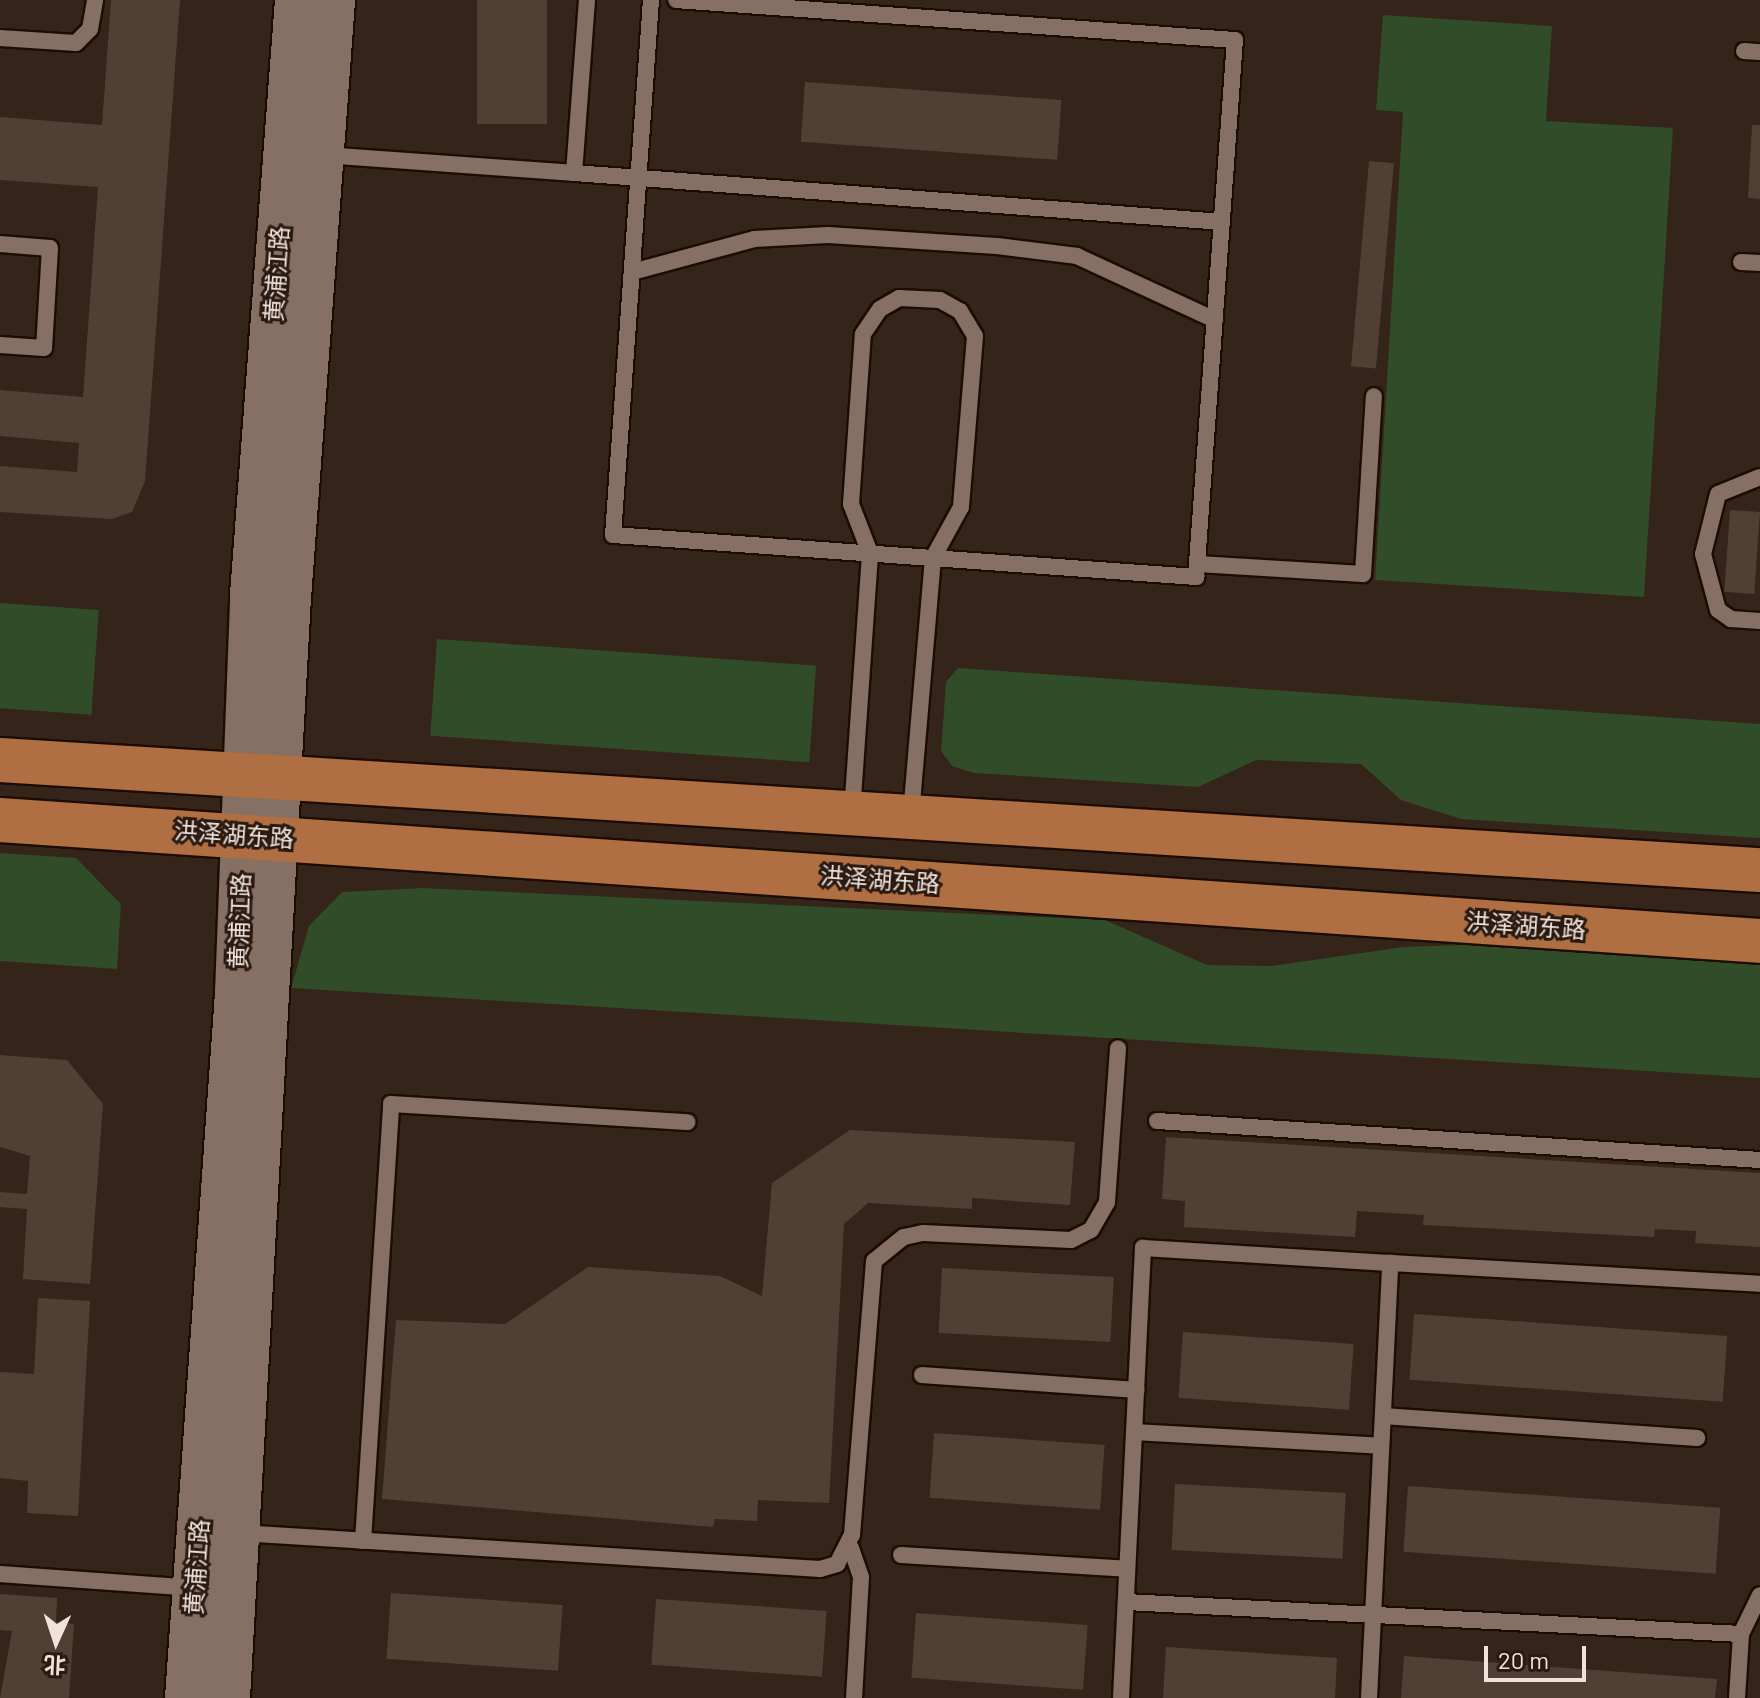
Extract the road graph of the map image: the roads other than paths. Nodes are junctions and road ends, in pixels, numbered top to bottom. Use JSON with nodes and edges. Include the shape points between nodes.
{"nodes":[{"id":1,"x":95,"y":0,"type":"edge"},
{"id":2,"x":297,"y":0,"type":"edge"},
{"id":3,"x":333,"y":0,"type":"edge"},
{"id":4,"x":587,"y":0,"type":"edge"},
{"id":5,"x":651,"y":0,"type":"edge"},
{"id":6,"x":676,"y":0,"type":"edge"},
{"id":7,"x":0,"y":38,"type":"edge"},
{"id":8,"x":304,"y":153,"type":"junction"},
{"id":9,"x":574,"y":173,"type":"junction"},
{"id":10,"x":639,"y":178,"type":"junction"},
{"id":11,"x":1222,"y":222,"type":"junction"},
{"id":12,"x":0,"y":244,"type":"edge"},
{"id":13,"x":1741,"y":262,"type":"dead end"},
{"id":14,"x":1760,"y":263,"type":"edge"},
{"id":15,"x":632,"y":272,"type":"junction"},
{"id":16,"x":1215,"y":320,"type":"junction"},
{"id":17,"x":0,"y":345,"type":"edge"},
{"id":18,"x":1374,"y":396,"type":"dead end"},
{"id":19,"x":1760,"y":477,"type":"edge"},
{"id":20,"x":870,"y":553,"type":"junction"},
{"id":21,"x":933,"y":558,"type":"junction"},
{"id":22,"x":1198,"y":564,"type":"junction"},
{"id":23,"x":1760,"y":621,"type":"edge"},
{"id":24,"x":0,"y":760,"type":"edge"},
{"id":25,"x":262,"y":777,"type":"junction"},
{"id":26,"x":852,"y":814,"type":"junction"},
{"id":27,"x":911,"y":817,"type":"junction"},
{"id":28,"x":0,"y":820,"type":"edge"},
{"id":29,"x":260,"y":836,"type":"junction"},
{"id":30,"x":1760,"y":870,"type":"edge"},
{"id":31,"x":1760,"y":941,"type":"edge"},
{"id":32,"x":1118,"y":1048,"type":"dead end"},
{"id":33,"x":1157,"y":1121,"type":"dead end"},
{"id":34,"x":687,"y":1122,"type":"dead end"},
{"id":35,"x":1760,"y":1160,"type":"edge"},
{"id":36,"x":1390,"y":1263,"type":"junction"},
{"id":37,"x":1760,"y":1284,"type":"edge"},
{"id":38,"x":922,"y":1375,"type":"dead end"},
{"id":39,"x":1136,"y":1390,"type":"junction"},
{"id":40,"x":1383,"y":1416,"type":"junction"},
{"id":41,"x":1134,"y":1432,"type":"junction"},
{"id":42,"x":1697,"y":1438,"type":"dead end"},
{"id":43,"x":1381,"y":1446,"type":"junction"},
{"id":44,"x":238,"y":1533,"type":"junction"},
{"id":45,"x":363,"y":1541,"type":"junction"},
{"id":46,"x":851,"y":1548,"type":"junction"},
{"id":47,"x":901,"y":1555,"type":"dead end"},
{"id":48,"x":1127,"y":1569,"type":"junction"},
{"id":49,"x":0,"y":1574,"type":"edge"},
{"id":50,"x":215,"y":1589,"type":"junction"},
{"id":51,"x":1760,"y":1595,"type":"edge"},
{"id":52,"x":1126,"y":1602,"type":"junction"},
{"id":53,"x":1373,"y":1615,"type":"junction"},
{"id":54,"x":1741,"y":1634,"type":"junction"},
{"id":55,"x":187,"y":1698,"type":"edge"},
{"id":56,"x":228,"y":1698,"type":"edge"},
{"id":57,"x":854,"y":1698,"type":"edge"},
{"id":58,"x":1121,"y":1698,"type":"edge"},
{"id":59,"x":1369,"y":1698,"type":"edge"},
{"id":60,"x":1737,"y":1698,"type":"edge"}],
"edges":[{"from":1,"to":7,"type":"lane","via":[[90,29],[76,43]]},
{"from":2,"to":8,"type":"street","name":"黄浦江路"},
{"from":3,"to":8,"type":"street","name":"黄浦江路"},
{"from":4,"to":9,"type":"lane"},
{"from":5,"to":10,"type":"lane"},
{"from":6,"to":11,"type":"lane","via":[[1235,40]]},
{"from":8,"to":9,"type":"lane"},
{"from":8,"to":25,"type":"street","name":"黄浦江路"},
{"from":9,"to":10,"type":"lane"},
{"from":10,"to":11,"type":"lane"},
{"from":10,"to":15,"type":"lane"},
{"from":11,"to":16,"type":"lane"},
{"from":12,"to":17,"type":"lane","via":[[50,248],[44,348]]},
{"from":13,"to":14,"type":"lane"},
{"from":15,"to":16,"type":"lane","via":[[754,239],[828,235],[997,246],[1077,256]]},
{"from":15,"to":20,"type":"lane","via":[[613,535]]},
{"from":16,"to":22,"type":"lane"},
{"from":18,"to":22,"type":"lane","via":[[1363,574]]},
{"from":19,"to":23,"type":"lane","via":[[1718,494],[1703,554],[1718,610],[1731,619]]},
{"from":20,"to":21,"type":"lane"},
{"from":20,"to":21,"type":"lane","via":[[851,504],[863,334],[880,309],[899,298],[940,300],[960,311],[975,336],[961,507]]},
{"from":20,"to":26,"type":"lane"},
{"from":21,"to":22,"type":"lane","via":[[1196,577]]},
{"from":21,"to":27,"type":"lane"},
{"from":24,"to":25,"type":"main road"},
{"from":25,"to":26,"type":"main road"},
{"from":25,"to":29,"type":"street","name":"黄浦江路"},
{"from":26,"to":27,"type":"main road"},
{"from":27,"to":30,"type":"main road"},
{"from":28,"to":29,"type":"main road","name":"洪泽湖东路"},
{"from":29,"to":31,"type":"main road","name":"洪泽湖东路"},
{"from":29,"to":44,"type":"street","name":"黄浦江路"},
{"from":29,"to":50,"type":"street","name":"黄浦江路"},
{"from":32,"to":46,"type":"lane","via":[[1107,1202],[1091,1230],[1071,1240],[923,1233],[904,1237],[874,1261]]},
{"from":33,"to":35,"type":"lane"},
{"from":34,"to":45,"type":"lane","via":[[391,1104]]},
{"from":36,"to":37,"type":"lane"},
{"from":36,"to":39,"type":"lane","via":[[1143,1248]]},
{"from":36,"to":40,"type":"lane"},
{"from":38,"to":39,"type":"lane"},
{"from":39,"to":41,"type":"lane"},
{"from":40,"to":42,"type":"lane"},
{"from":40,"to":43,"type":"lane"},
{"from":41,"to":43,"type":"lane"},
{"from":41,"to":48,"type":"lane"},
{"from":43,"to":53,"type":"lane"},
{"from":44,"to":45,"type":"lane"},
{"from":44,"to":50,"type":"street","name":"黄浦江路"},
{"from":45,"to":46,"type":"lane","via":[[820,1569],[837,1564]]},
{"from":46,"to":57,"type":"lane","via":[[861,1577]]},
{"from":47,"to":48,"type":"lane"},
{"from":48,"to":52,"type":"lane"},
{"from":49,"to":50,"type":"lane"},
{"from":50,"to":55,"type":"street","name":"黄浦江路"},
{"from":50,"to":56,"type":"street","name":"黄浦江路"},
{"from":51,"to":54,"type":"lane"},
{"from":52,"to":53,"type":"lane"},
{"from":52,"to":58,"type":"lane"},
{"from":53,"to":54,"type":"lane"},
{"from":53,"to":59,"type":"lane"},
{"from":54,"to":60,"type":"lane"}]}
